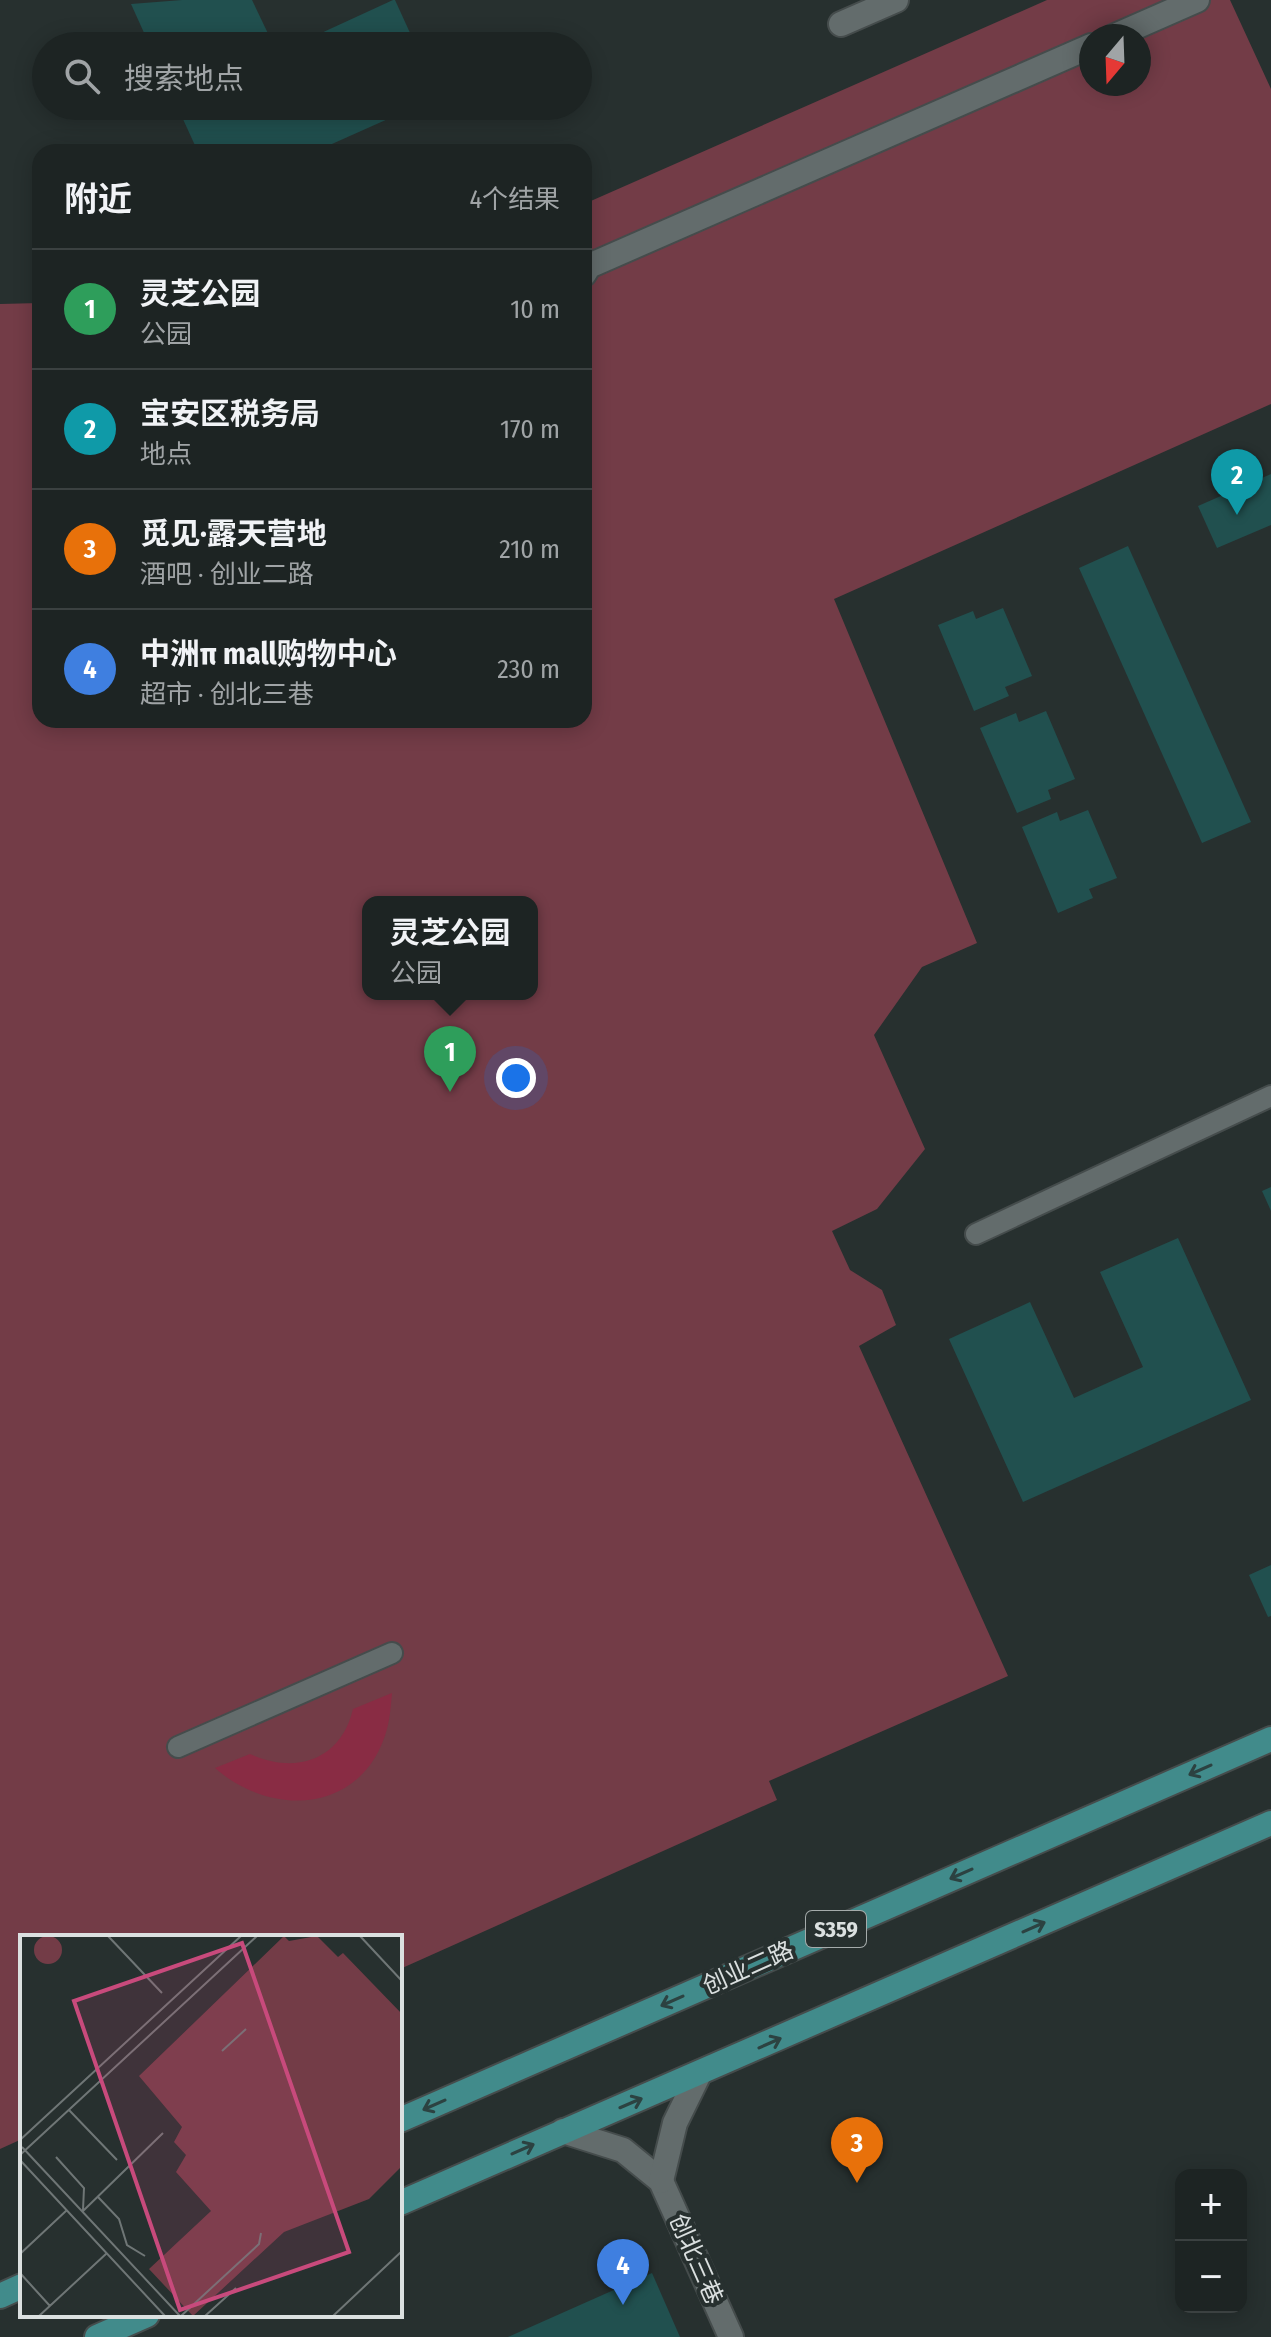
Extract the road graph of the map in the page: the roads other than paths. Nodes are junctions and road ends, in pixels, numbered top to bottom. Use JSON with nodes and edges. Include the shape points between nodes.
{"nodes":[{"id":1,"x":896,"y":0,"type":"edge"},
{"id":2,"x":1197,"y":0,"type":"edge"},
{"id":3,"x":841,"y":24,"type":"dead end"},
{"id":4,"x":1142,"y":24,"type":"edge"},
{"id":5,"x":1079,"y":51,"type":"edge"},
{"id":6,"x":592,"y":265,"type":"edge"},
{"id":7,"x":1271,"y":1096,"type":"edge"},
{"id":8,"x":976,"y":1234,"type":"dead end"},
{"id":9,"x":392,"y":1653,"type":"dead end"},
{"id":10,"x":1271,"y":1739,"type":"edge"},
{"id":11,"x":178,"y":1747,"type":"dead end"},
{"id":12,"x":1271,"y":1823,"type":"edge"},
{"id":13,"x":699,"y":2074,"type":"junction"},
{"id":14,"x":402,"y":2119,"type":"edge"},
{"id":15,"x":563,"y":2131,"type":"junction"},
{"id":16,"x":661,"y":2181,"type":"junction"},
{"id":17,"x":402,"y":2202,"type":"edge"},
{"id":18,"x":20,"y":2287,"type":"edge"},
{"id":19,"x":0,"y":2296,"type":"edge"},
{"id":20,"x":142,"y":2317,"type":"edge"},
{"id":21,"x":97,"y":2337,"type":"edge"},
{"id":22,"x":731,"y":2337,"type":"edge"}],
"edges":[{"from":1,"to":3,"type":"street"},
{"from":2,"to":4,"type":"street"},
{"from":5,"to":6,"type":"street"},
{"from":7,"to":8,"type":"lane"},
{"from":9,"to":11,"type":"lane"},
{"from":10,"to":14,"type":"main road","name":"创业二路","number":"S359","one_way":true},
{"from":13,"to":12,"type":"main road","one_way":true},
{"from":15,"to":13,"type":"main road","one_way":true},
{"from":13,"to":16,"type":"street","via":[[675,2123]]},
{"from":15,"to":16,"type":"street","via":[[623,2150]]},
{"from":17,"to":15,"type":"main road","one_way":true},
{"from":16,"to":22,"type":"street","name":"创北三巷"},
{"from":18,"to":19,"type":"main road"},
{"from":20,"to":21,"type":"main road"}]}
